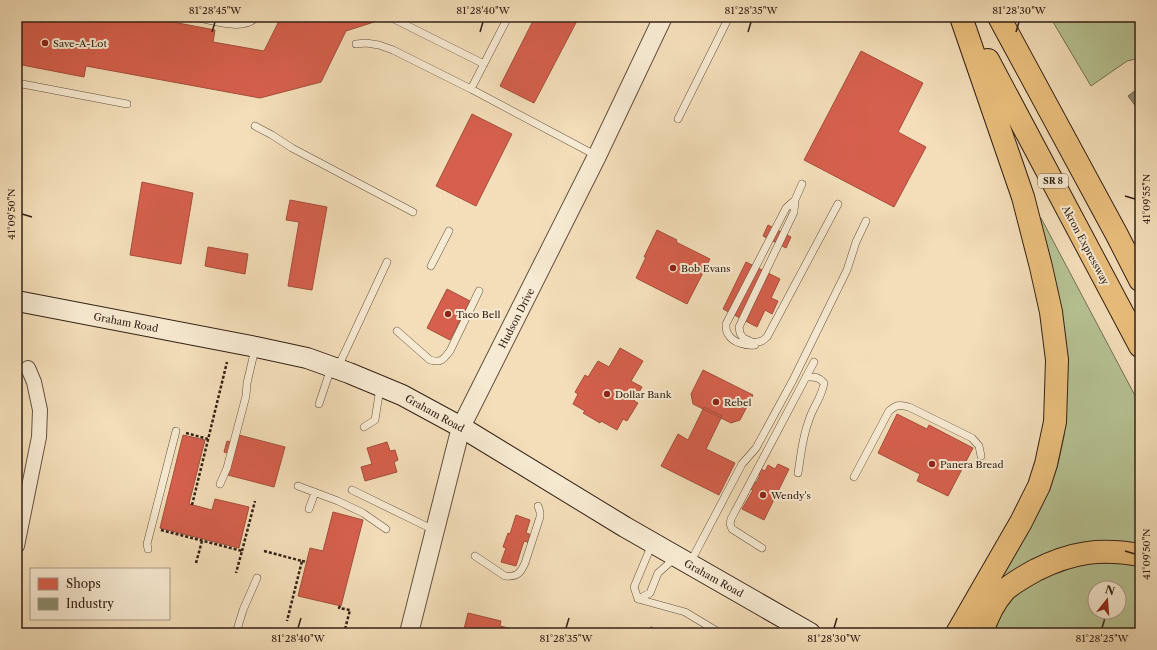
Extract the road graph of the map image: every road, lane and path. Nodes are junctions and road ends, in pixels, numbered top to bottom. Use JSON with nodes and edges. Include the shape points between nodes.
{"nodes":[{"id":1,"x":194,"y":17,"type":"edge"},
{"id":2,"x":256,"y":17,"type":"edge"},
{"id":3,"x":390,"y":17,"type":"edge"},
{"id":4,"x":508,"y":17,"type":"edge"},
{"id":5,"x":664,"y":17,"type":"edge"},
{"id":6,"x":729,"y":17,"type":"edge"},
{"id":7,"x":961,"y":17,"type":"edge"},
{"id":8,"x":965,"y":17,"type":"edge"},
{"id":9,"x":999,"y":17,"type":"edge"},
{"id":10,"x":356,"y":44,"type":"dead end"},
{"id":11,"x":484,"y":64,"type":"junction"},
{"id":12,"x":17,"y":83,"type":"edge"},
{"id":13,"x":471,"y":88,"type":"junction"},
{"id":14,"x":127,"y":104,"type":"dead end"},
{"id":15,"x":678,"y":119,"type":"dead end"},
{"id":16,"x":254,"y":126,"type":"dead end"},
{"id":17,"x":597,"y":156,"type":"junction"},
{"id":18,"x":802,"y":184,"type":"dead end"},
{"id":19,"x":794,"y":200,"type":"junction"},
{"id":20,"x":838,"y":204,"type":"dead end"},
{"id":21,"x":413,"y":212,"type":"dead end"},
{"id":22,"x":866,"y":221,"type":"dead end"},
{"id":23,"x":449,"y":231,"type":"dead end"},
{"id":24,"x":386,"y":262,"type":"dead end"},
{"id":25,"x":431,"y":266,"type":"dead end"},
{"id":26,"x":1140,"y":280,"type":"edge"},
{"id":27,"x":479,"y":291,"type":"dead end"},
{"id":28,"x":17,"y":302,"type":"edge"},
{"id":29,"x":397,"y":331,"type":"dead end"},
{"id":30,"x":762,"y":341,"type":"junction"},
{"id":31,"x":1140,"y":346,"type":"edge"},
{"id":32,"x":256,"y":347,"type":"junction"},
{"id":33,"x":227,"y":362,"type":"dead end"},
{"id":34,"x":814,"y":362,"type":"dead end"},
{"id":35,"x":28,"y":368,"type":"dead end"},
{"id":36,"x":334,"y":368,"type":"junction"},
{"id":37,"x":806,"y":377,"type":"junction"},
{"id":38,"x":381,"y":386,"type":"junction"},
{"id":39,"x":319,"y":404,"type":"dead end"},
{"id":40,"x":364,"y":427,"type":"dead end"},
{"id":41,"x":461,"y":427,"type":"junction"},
{"id":42,"x":178,"y":432,"type":"joint"},
{"id":43,"x":208,"y":439,"type":"junction"},
{"id":44,"x":981,"y":456,"type":"dead end"},
{"id":45,"x":798,"y":473,"type":"dead end"},
{"id":46,"x":854,"y":477,"type":"dead end"},
{"id":47,"x":220,"y":484,"type":"dead end"},
{"id":48,"x":298,"y":486,"type":"dead end"},
{"id":49,"x":352,"y":490,"type":"dead end"},
{"id":50,"x":315,"y":492,"type":"junction"},
{"id":51,"x":254,"y":501,"type":"dead end"},
{"id":52,"x":192,"y":504,"type":"dead end"},
{"id":53,"x":538,"y":506,"type":"dead end"},
{"id":54,"x":309,"y":509,"type":"dead end"},
{"id":55,"x":386,"y":528,"type":"dead end"},
{"id":56,"x":157,"y":529,"type":"dead end"},
{"id":57,"x":435,"y":531,"type":"junction"},
{"id":58,"x":202,"y":541,"type":"junction"},
{"id":59,"x":652,"y":543,"type":"junction"},
{"id":60,"x":17,"y":546,"type":"edge"},
{"id":61,"x":762,"y":548,"type":"dead end"},
{"id":62,"x":148,"y":550,"type":"dead end"},
{"id":63,"x":242,"y":551,"type":"junction"},
{"id":64,"x":264,"y":551,"type":"dead end"},
{"id":65,"x":1140,"y":555,"type":"edge"},
{"id":66,"x":475,"y":556,"type":"dead end"},
{"id":67,"x":302,"y":561,"type":"junction"},
{"id":68,"x":683,"y":561,"type":"junction"},
{"id":69,"x":306,"y":562,"type":"dead end"},
{"id":70,"x":196,"y":563,"type":"dead end"},
{"id":71,"x":236,"y":573,"type":"dead end"},
{"id":72,"x":257,"y":578,"type":"dead end"},
{"id":73,"x":638,"y":599,"type":"junction"},
{"id":74,"x":340,"y":606,"type":"dead end"},
{"id":75,"x":288,"y":621,"type":"dead end"},
{"id":76,"x":652,"y":627,"type":"dead end"},
{"id":77,"x":236,"y":633,"type":"edge"},
{"id":78,"x":344,"y":633,"type":"edge"},
{"id":79,"x":409,"y":633,"type":"edge"},
{"id":80,"x":650,"y":633,"type":"edge"},
{"id":81,"x":720,"y":633,"type":"edge"},
{"id":82,"x":810,"y":633,"type":"edge"},
{"id":83,"x":957,"y":633,"type":"edge"},
{"id":84,"x":982,"y":633,"type":"edge"}],
"edges":[{"from":1,"to":2,"type":"lane","via":[[245,24]]},
{"from":3,"to":11,"type":"lane"},
{"from":4,"to":11,"type":"lane"},
{"from":5,"to":17,"type":"street","name":"Hudson Drive"},
{"from":6,"to":15,"type":"lane"},
{"from":7,"to":83,"type":"highway","via":[[1023,197],[1051,312],[1057,360],[1055,422],[1039,486]]},
{"from":8,"to":31,"type":"highway","name":"Akron Expressway","number":"SR 8"},
{"from":9,"to":26,"type":"highway","number":"SR 8"},
{"from":10,"to":13,"type":"lane","via":[[379,45],[393,50]]},
{"from":11,"to":13,"type":"lane"},
{"from":12,"to":14,"type":"lane"},
{"from":13,"to":17,"type":"lane"},
{"from":16,"to":21,"type":"lane"},
{"from":17,"to":41,"type":"street","name":"Hudson Drive"},
{"from":18,"to":19,"type":"lane"},
{"from":19,"to":30,"type":"lane","via":[[794,212],[739,327],[743,338],[754,343]]},
{"from":19,"to":30,"type":"lane","via":[[786,208],[726,324],[727,334],[736,342],[749,346]]},
{"from":20,"to":30,"type":"lane","via":[[767,337]]},
{"from":22,"to":68,"type":"lane","via":[[847,270],[793,380],[756,448],[742,464]]},
{"from":23,"to":25,"type":"lane"},
{"from":24,"to":36,"type":"lane"},
{"from":27,"to":29,"type":"lane","via":[[444,360],[430,360]]},
{"from":28,"to":32,"type":"main road","name":"Graham Road"},
{"from":32,"to":36,"type":"main road","name":"Graham Road","via":[[307,358]]},
{"from":32,"to":47,"type":"lane","via":[[231,455]]},
{"from":33,"to":43,"type":"path"},
{"from":34,"to":37,"type":"lane"},
{"from":35,"to":60,"type":"street","via":[[40,410],[39,437]]},
{"from":36,"to":38,"type":"main road","name":"Graham Road"},
{"from":36,"to":39,"type":"lane"},
{"from":37,"to":45,"type":"lane","via":[[820,378],[824,383],[802,440]]},
{"from":37,"to":61,"type":"lane","via":[[731,519],[732,529]]},
{"from":38,"to":40,"type":"lane","via":[[375,420]]},
{"from":38,"to":41,"type":"main road","name":"Graham Road"},
{"from":41,"to":57,"type":"street","name":"Hudson Drive"},
{"from":41,"to":59,"type":"main road","name":"Graham Road"},
{"from":42,"to":43,"type":"path"},
{"from":42,"to":62,"type":"lane","via":[[147,544]]},
{"from":43,"to":52,"type":"path"},
{"from":44,"to":46,"type":"lane","via":[[979,446],[972,438],[900,405],[889,411]]},
{"from":48,"to":50,"type":"lane"},
{"from":49,"to":57,"type":"lane"},
{"from":50,"to":54,"type":"lane"},
{"from":50,"to":55,"type":"lane","via":[[363,513]]},
{"from":51,"to":63,"type":"path"},
{"from":53,"to":66,"type":"lane","via":[[540,517],[525,563],[517,575],[505,576]]},
{"from":56,"to":58,"type":"path"},
{"from":57,"to":79,"type":"street","name":"Hudson Drive"},
{"from":58,"to":63,"type":"path"},
{"from":58,"to":70,"type":"path"},
{"from":59,"to":68,"type":"main road","name":"Graham Road"},
{"from":59,"to":73,"type":"lane","via":[[634,587]]},
{"from":63,"to":71,"type":"path"},
{"from":64,"to":67,"type":"path"},
{"from":65,"to":84,"type":"highway","via":[[1087,552],[1045,566],[1016,581],[1005,590],[990,612]]},
{"from":67,"to":69,"type":"path"},
{"from":67,"to":75,"type":"path"},
{"from":68,"to":73,"type":"lane","via":[[658,573],[650,593]]},
{"from":68,"to":82,"type":"main road","name":"Graham Road"},
{"from":72,"to":77,"type":"lane"},
{"from":73,"to":81,"type":"lane","via":[[685,612]]},
{"from":74,"to":78,"type":"path","via":[[339,608],[350,610]]},
{"from":76,"to":80,"type":"path"}]}
